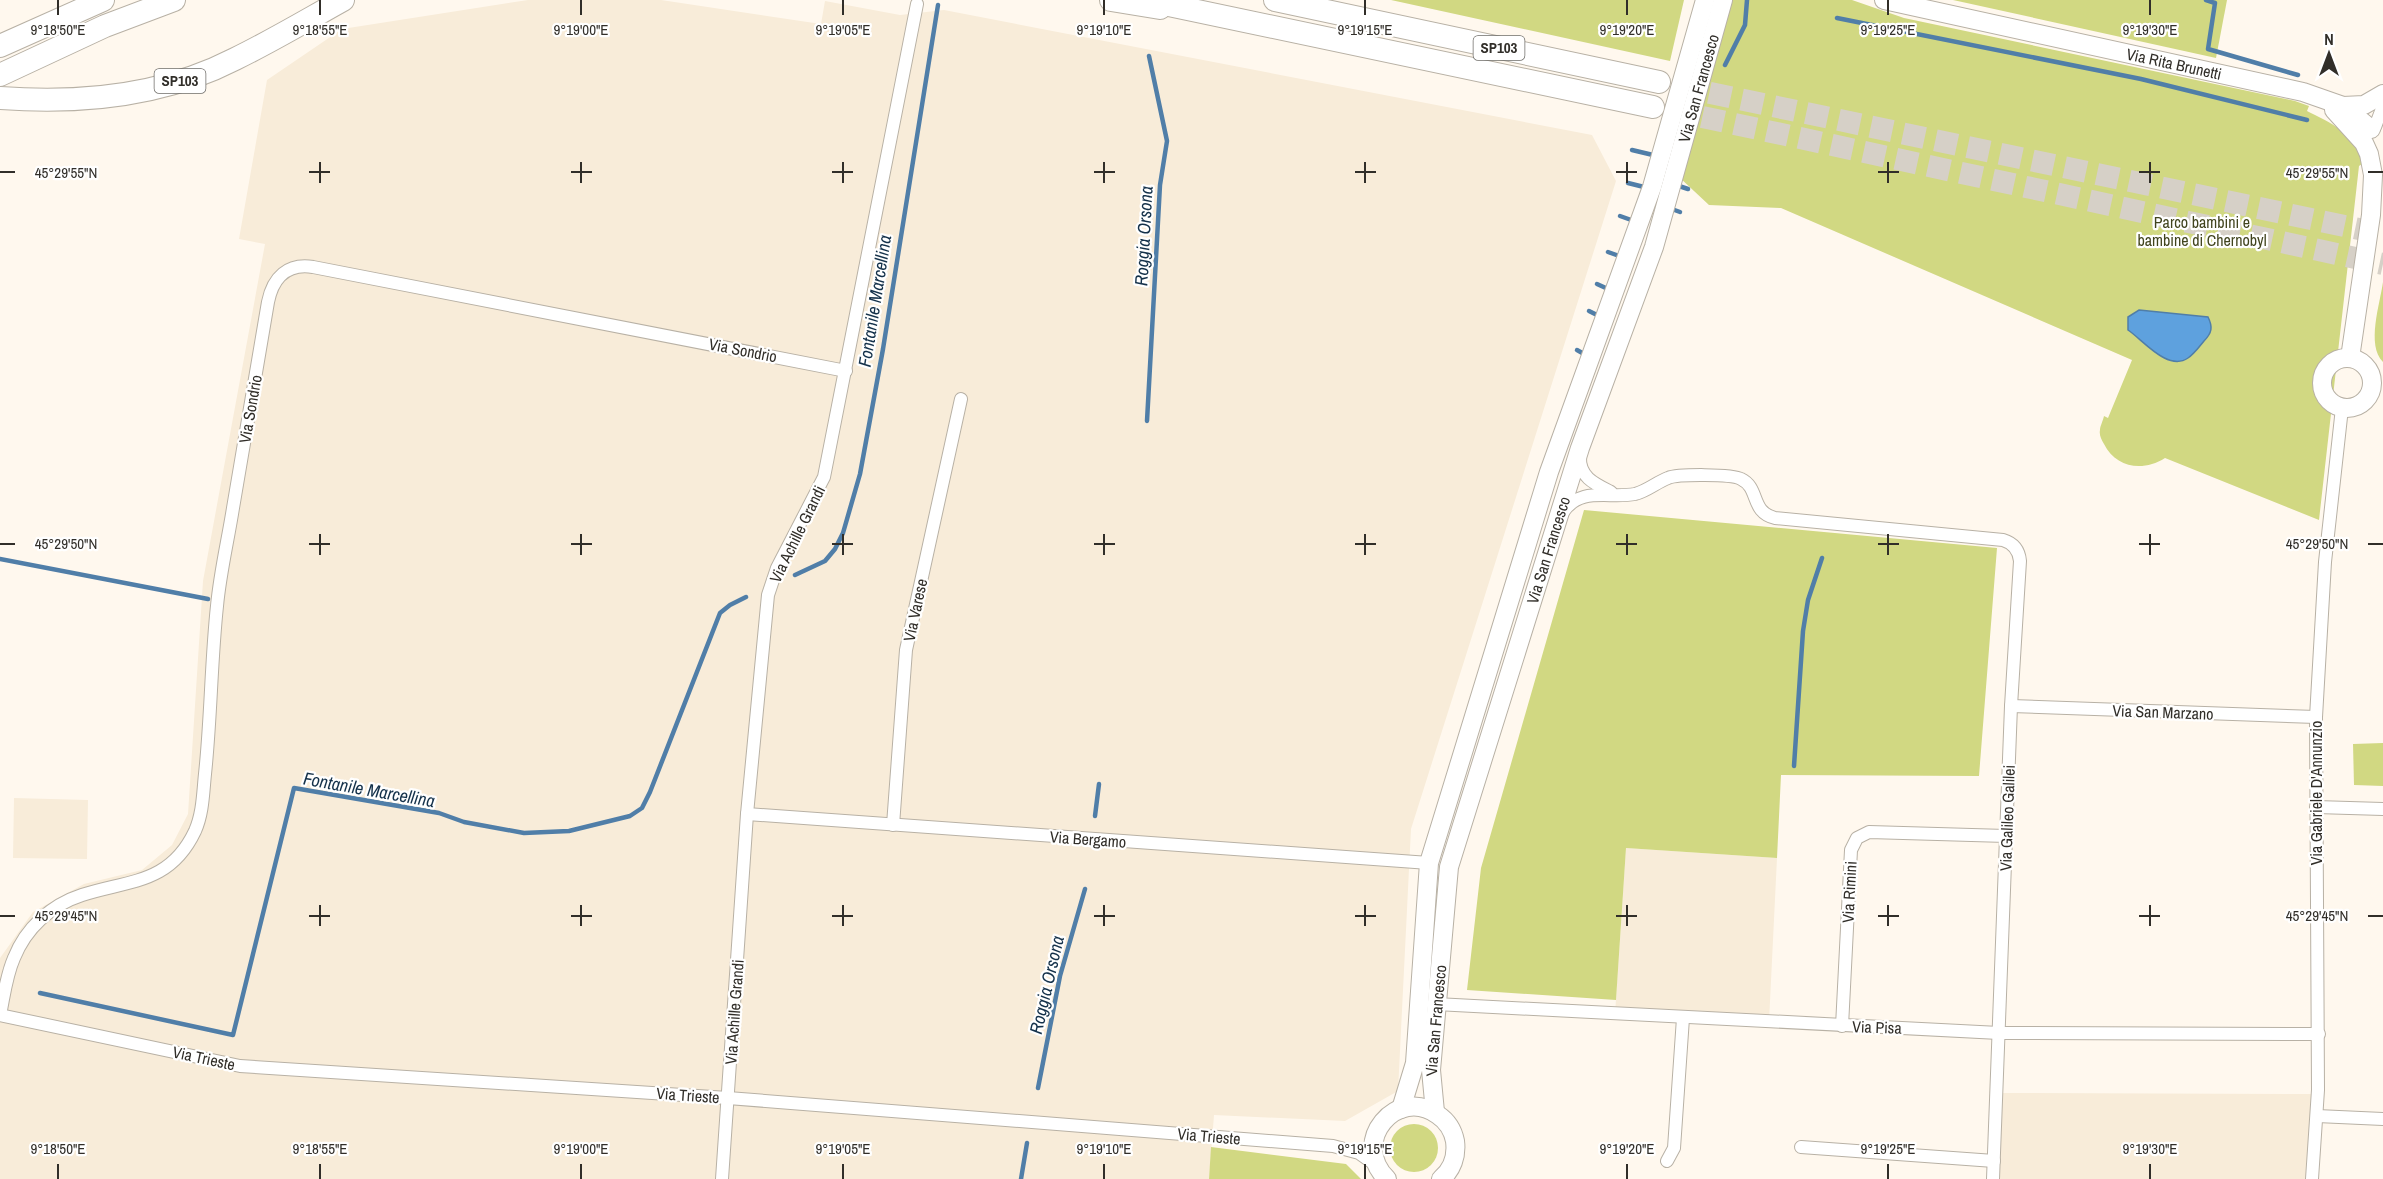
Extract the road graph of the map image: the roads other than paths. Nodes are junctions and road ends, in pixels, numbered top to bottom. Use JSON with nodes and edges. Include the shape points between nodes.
{"nodes":[{"id":1,"x":103,"y":0,"type":"edge"},
{"id":2,"x":174,"y":0,"type":"edge"},
{"id":3,"x":343,"y":0,"type":"edge"},
{"id":4,"x":1111,"y":0,"type":"edge"},
{"id":5,"x":1145,"y":0,"type":"edge"},
{"id":6,"x":1275,"y":0,"type":"edge"},
{"id":7,"x":1705,"y":0,"type":"edge"},
{"id":8,"x":1723,"y":0,"type":"edge"},
{"id":9,"x":1884,"y":0,"type":"edge"},
{"id":10,"x":917,"y":4,"type":"dead end"},
{"id":11,"x":1255,"y":23,"type":"junction"},
{"id":12,"x":0,"y":46,"type":"edge"},
{"id":13,"x":0,"y":75,"type":"edge"},
{"id":14,"x":1659,"y":82,"type":"tunnel mouth"},
{"id":15,"x":2383,"y":94,"type":"edge"},
{"id":16,"x":0,"y":99,"type":"edge"},
{"id":17,"x":2324,"y":99,"type":"junction"},
{"id":18,"x":2343,"y":106,"type":"junction"},
{"id":19,"x":2383,"y":106,"type":"edge"},
{"id":20,"x":1653,"y":107,"type":"tunnel mouth"},
{"id":21,"x":2375,"y":141,"type":"edge"},
{"id":22,"x":2350,"y":358,"type":"junction"},
{"id":23,"x":846,"y":371,"type":"junction"},
{"id":24,"x":2378,"y":384,"type":"edge"},
{"id":25,"x":961,"y":399,"type":"dead end"},
{"id":26,"x":2342,"y":408,"type":"junction"},
{"id":27,"x":1580,"y":448,"type":"junction"},
{"id":28,"x":1615,"y":494,"type":"junction"},
{"id":29,"x":1560,"y":516,"type":"junction"},
{"id":30,"x":2011,"y":706,"type":"junction"},
{"id":31,"x":2316,"y":717,"type":"junction"},
{"id":32,"x":2316,"y":807,"type":"junction"},
{"id":33,"x":2383,"y":809,"type":"edge"},
{"id":34,"x":747,"y":814,"type":"junction"},
{"id":35,"x":893,"y":825,"type":"junction"},
{"id":36,"x":2006,"y":836,"type":"junction"},
{"id":37,"x":1429,"y":863,"type":"junction"},
{"id":38,"x":1436,"y":1004,"type":"junction"},
{"id":39,"x":0,"y":1015,"type":"edge"},
{"id":40,"x":1683,"y":1018,"type":"junction"},
{"id":41,"x":1842,"y":1026,"type":"junction"},
{"id":42,"x":1999,"y":1033,"type":"junction"},
{"id":43,"x":2319,"y":1034,"type":"junction"},
{"id":44,"x":728,"y":1098,"type":"junction"},
{"id":45,"x":1401,"y":1109,"type":"junction"},
{"id":46,"x":1435,"y":1112,"type":"junction"},
{"id":47,"x":2316,"y":1116,"type":"junction"},
{"id":48,"x":2383,"y":1119,"type":"edge"},
{"id":49,"x":1801,"y":1147,"type":"dead end"},
{"id":50,"x":1667,"y":1161,"type":"dead end"},
{"id":51,"x":1994,"y":1161,"type":"junction"},
{"id":52,"x":1382,"y":1172,"type":"edge"},
{"id":53,"x":722,"y":1179,"type":"edge"},
{"id":54,"x":1441,"y":1179,"type":"edge"},
{"id":55,"x":1993,"y":1179,"type":"edge"},
{"id":56,"x":2313,"y":1179,"type":"edge"}],
"edges":[{"from":1,"to":12,"type":"highway"},
{"from":2,"to":13,"type":"highway","via":[[89,33]]},
{"from":3,"to":16,"type":"highway","number":"SP103","via":[[235,60],[176,82],[93,99]]},
{"from":4,"to":11,"type":"highway","number":"SP103"},
{"from":5,"to":11,"type":"highway","number":"SP103"},
{"from":6,"to":14,"type":"highway","number":"SP103"},
{"from":7,"to":37,"type":"street","name":"Via San Francesco","via":[[1652,187],[1549,472]]},
{"from":8,"to":27,"type":"street","name":"Via San Francesco","via":[[1654,247]]},
{"from":9,"to":17,"type":"street","name":"Via Rita Brunetti","via":[[2260,81]]},
{"from":10,"to":23,"type":"street","name":"Via Achille Grandi"},
{"from":11,"to":20,"type":"highway","number":"SP103"},
{"from":15,"to":18,"type":"street","via":[[2364,105]]},
{"from":17,"to":18,"type":"street","name":"Via Rita Brunetti"},
{"from":17,"to":21,"type":"street"},
{"from":18,"to":21,"type":"street","name":"Via Rita Brunetti"},
{"from":19,"to":21,"type":"street"},
{"from":21,"to":22,"type":"street","via":[[2366,253]]},
{"from":22,"to":24,"type":"street","via":[[2363,364]]},
{"from":22,"to":26,"type":"street","via":[[2333,362],[2321,384],[2327,400]]},
{"from":23,"to":34,"type":"street","name":"Via Achille Grandi","via":[[824,477],[777,568],[768,595]]},
{"from":23,"to":39,"type":"street","name":"Via Sondrio","via":[[313,267],[299,266],[283,272],[268,302],[217,605],[207,763],[197,827],[179,856],[157,873],[131,884],[76,897],[39,921],[14,957]]},
{"from":24,"to":26,"type":"street","via":[[2357,407]]},
{"from":25,"to":35,"type":"street","name":"Via Varese","via":[[906,650]]},
{"from":26,"to":31,"type":"street","name":"Via Gabriele D'Annunzio","via":[[2325,562]]},
{"from":27,"to":28,"type":"street","via":[[1582,472]]},
{"from":27,"to":29,"type":"street","name":"Via San Francesco"},
{"from":28,"to":29,"type":"street","via":[[1576,498]]},
{"from":28,"to":30,"type":"street","name":"Via Galileo Galilei","via":[[1638,493],[1674,476],[1736,477],[1749,484],[1758,507],[1769,517],[2003,540],[2011,544],[2020,561]]},
{"from":29,"to":38,"type":"street","name":"Via San Francesco","via":[[1449,867]]},
{"from":30,"to":31,"type":"street","name":"Via San Marzano"},
{"from":30,"to":36,"type":"street","name":"Via Galileo Galilei"},
{"from":31,"to":32,"type":"street","name":"Via Gabriele D'Annunzio"},
{"from":32,"to":33,"type":"street"},
{"from":32,"to":43,"type":"street","name":"Via Gabriele D'Annunzio"},
{"from":34,"to":35,"type":"street","name":"Via Bergamo"},
{"from":34,"to":44,"type":"street","name":"Via Achille Grandi"},
{"from":35,"to":37,"type":"street","name":"Via Bergamo"},
{"from":36,"to":41,"type":"street","name":"Via Rimini","via":[[1869,832],[1857,838],[1851,850]]},
{"from":36,"to":42,"type":"street","name":"Via Galileo Galilei"},
{"from":37,"to":45,"type":"street","name":"Via San Francesco","via":[[1415,1063]]},
{"from":38,"to":40,"type":"street","name":"Via Pisa"},
{"from":38,"to":46,"type":"street","name":"Via San Francesco","via":[[1431,1078]]},
{"from":39,"to":44,"type":"street","name":"Via Trieste","via":[[240,1066]]},
{"from":40,"to":41,"type":"street","name":"Via Pisa"},
{"from":40,"to":50,"type":"street","via":[[1674,1148]]},
{"from":41,"to":42,"type":"street","name":"Via Pisa"},
{"from":42,"to":43,"type":"street","name":"Via Pisa"},
{"from":42,"to":51,"type":"street","name":"Via Galileo Galilei"},
{"from":43,"to":47,"type":"street","name":"Via Gabriele D'Annunzio"},
{"from":44,"to":52,"type":"street","name":"Via Trieste","via":[[1338,1147],[1359,1153]]},
{"from":44,"to":53,"type":"street","name":"Via Achille Grandi"},
{"from":45,"to":46,"type":"street","via":[[1418,1107]]},
{"from":45,"to":52,"type":"street","via":[[1385,1119],[1376,1131],[1373,1150]]},
{"from":46,"to":54,"type":"street","via":[[1449,1125],[1455,1144],[1452,1163]]},
{"from":47,"to":48,"type":"street"},
{"from":47,"to":56,"type":"street","name":"Via Gabriele D'Annunzio"},
{"from":49,"to":51,"type":"street"},
{"from":51,"to":55,"type":"street","name":"Via Galileo Galilei"}]}
